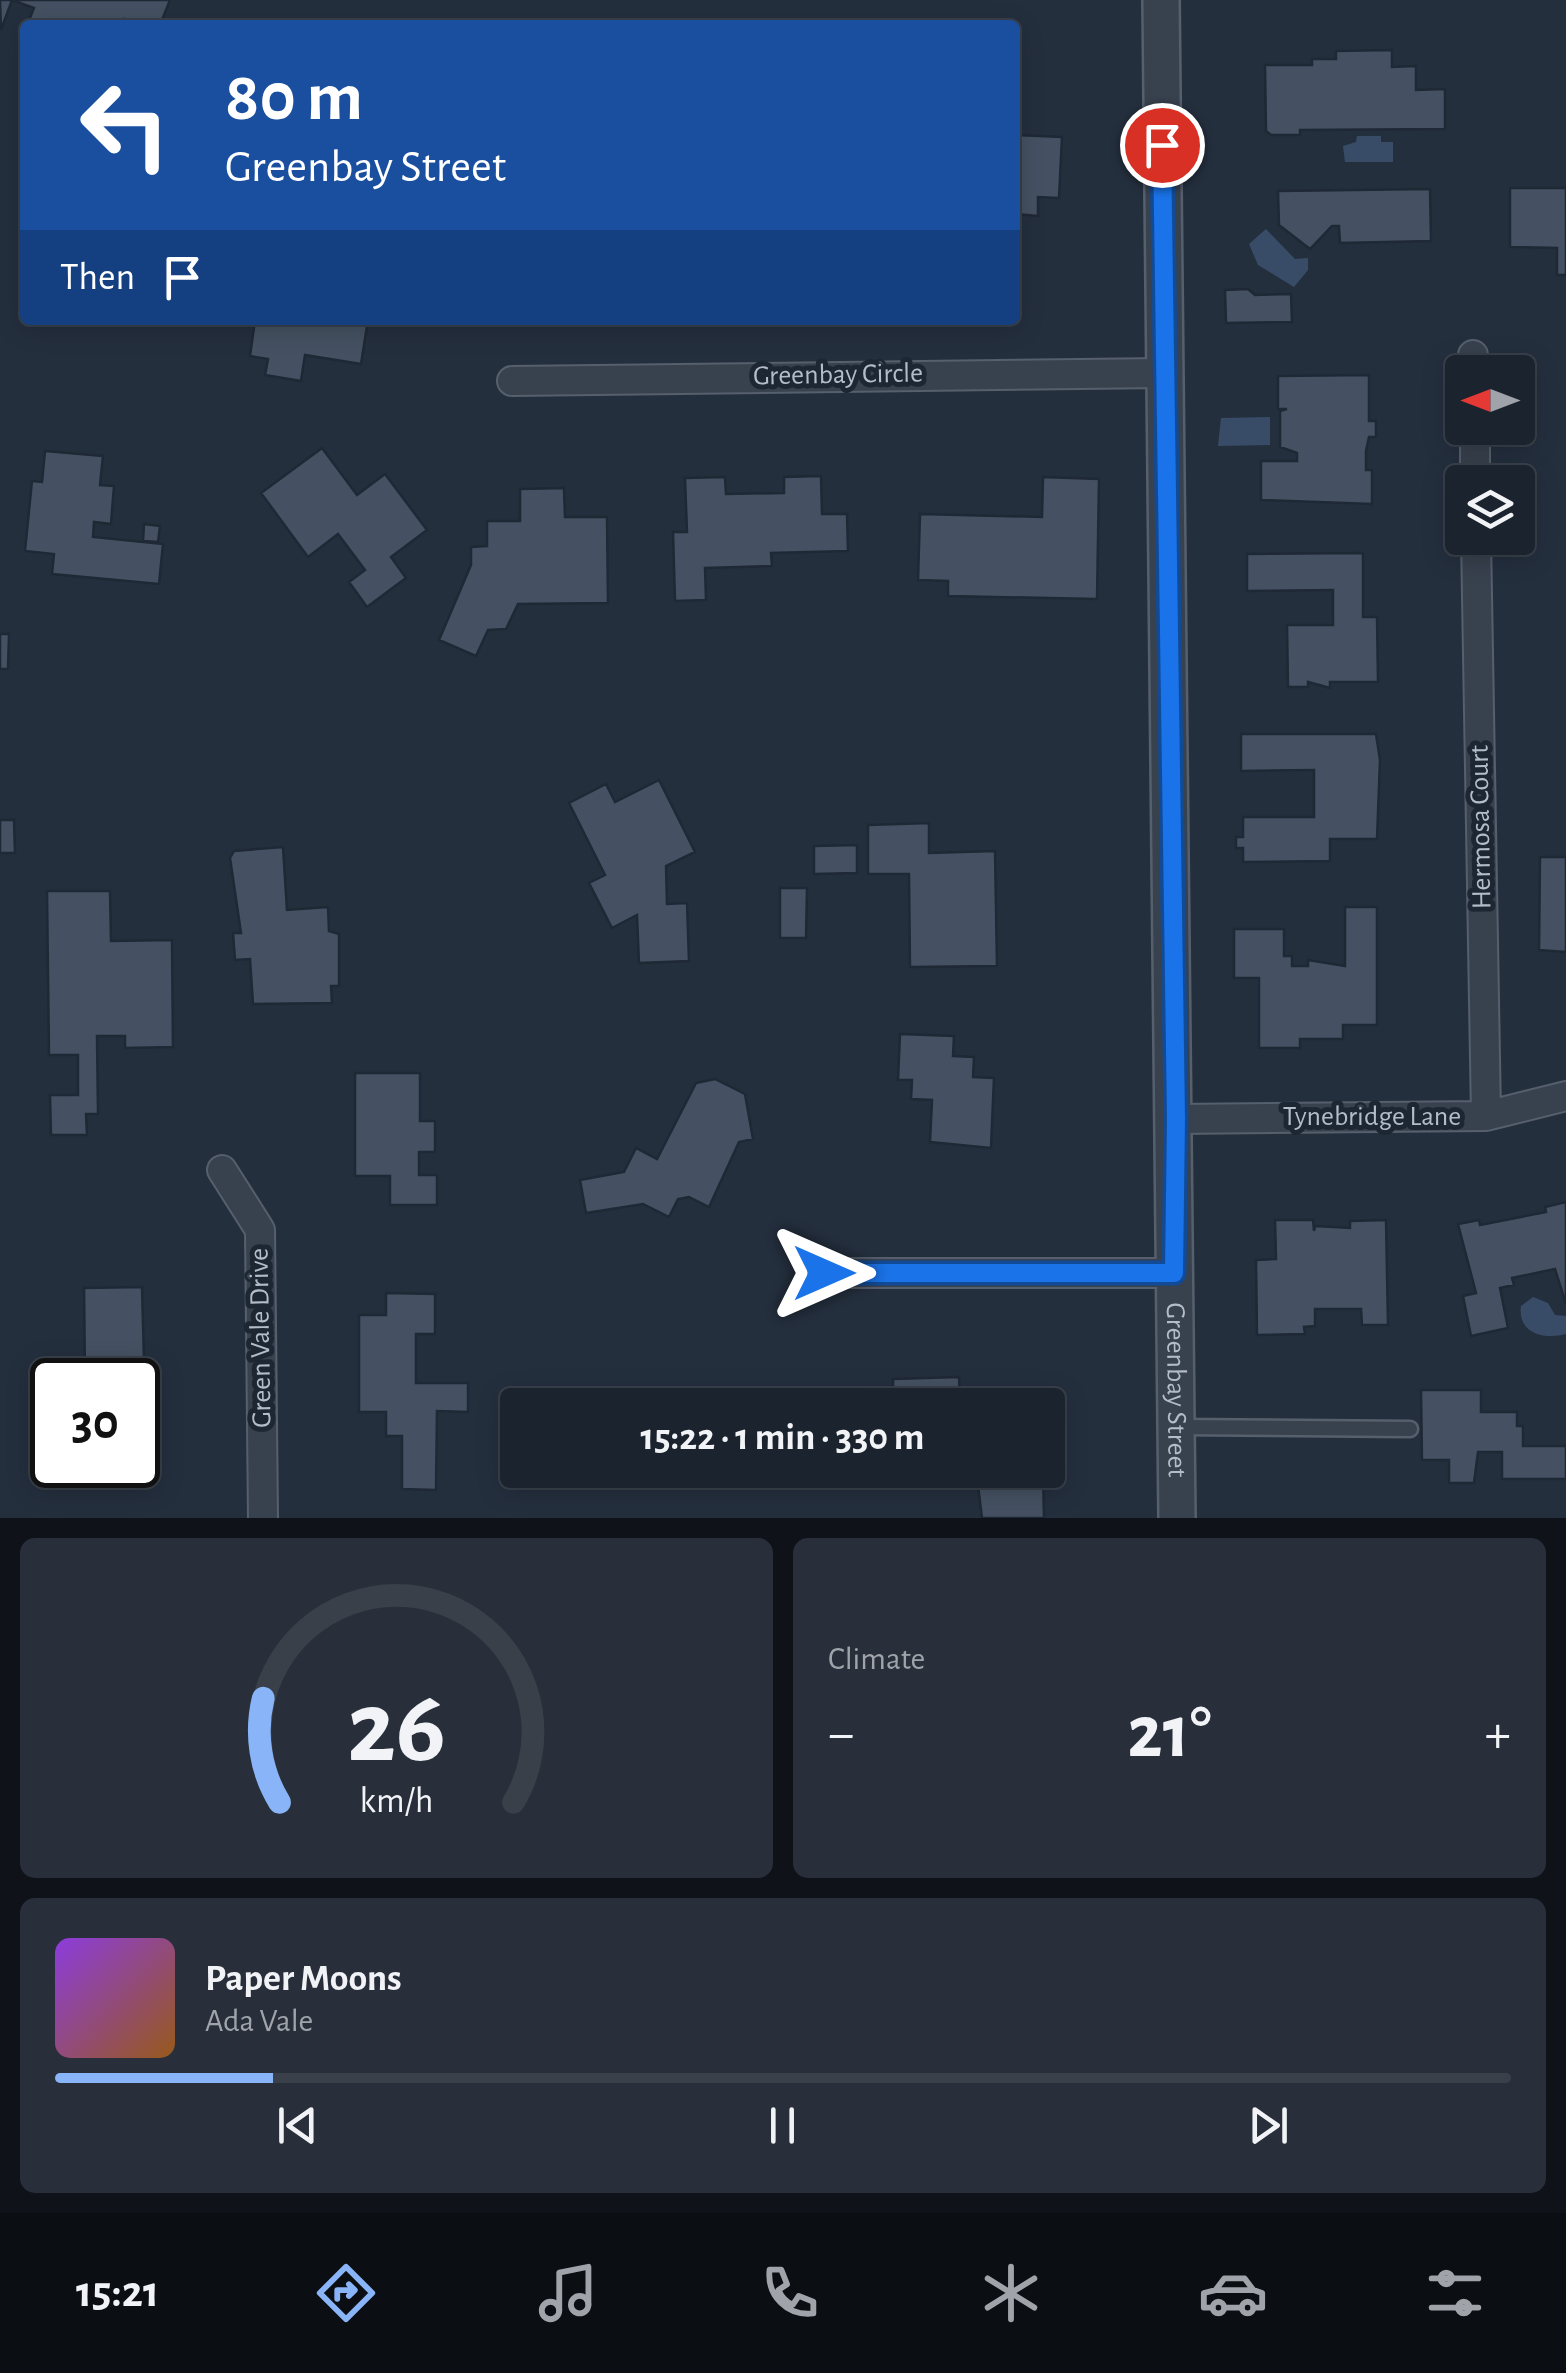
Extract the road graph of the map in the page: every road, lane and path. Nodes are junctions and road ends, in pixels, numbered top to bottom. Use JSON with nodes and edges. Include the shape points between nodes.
{"nodes":[{"id":1,"x":1161,"y":0,"type":"edge"},
{"id":2,"x":1164,"y":373,"type":"junction"},
{"id":3,"x":512,"y":382,"type":"dead end"},
{"id":4,"x":1476,"y":555,"type":"edge"},
{"id":5,"x":1566,"y":1096,"type":"edge"},
{"id":6,"x":1486,"y":1116,"type":"junction"},
{"id":7,"x":1176,"y":1119,"type":"junction"},
{"id":8,"x":222,"y":1170,"type":"dead end"},
{"id":9,"x":824,"y":1273,"type":"dead end"},
{"id":10,"x":1174,"y":1273,"type":"junction"},
{"id":11,"x":1176,"y":1427,"type":"junction"},
{"id":12,"x":1410,"y":1429,"type":"dead end"},
{"id":13,"x":263,"y":1518,"type":"edge"},
{"id":14,"x":1176,"y":1518,"type":"edge"}],
"edges":[{"from":1,"to":2,"type":"street","name":"Greenbay Street"},
{"from":2,"to":3,"type":"street","name":"Greenbay Circle"},
{"from":2,"to":7,"type":"street","name":"Greenbay Street"},
{"from":4,"to":6,"type":"street","name":"Hermosa Court"},
{"from":5,"to":6,"type":"street","name":"Tynebridge Lane"},
{"from":6,"to":7,"type":"street","name":"Tynebridge Lane"},
{"from":7,"to":10,"type":"street","name":"Greenbay Street"},
{"from":8,"to":13,"type":"street","name":"Green Vale Drive","via":[[260,1230]]},
{"from":9,"to":10,"type":"street"},
{"from":10,"to":11,"type":"street","name":"Greenbay Street"},
{"from":11,"to":12,"type":"lane"},
{"from":11,"to":14,"type":"street","name":"Greenbay Street"}]}
